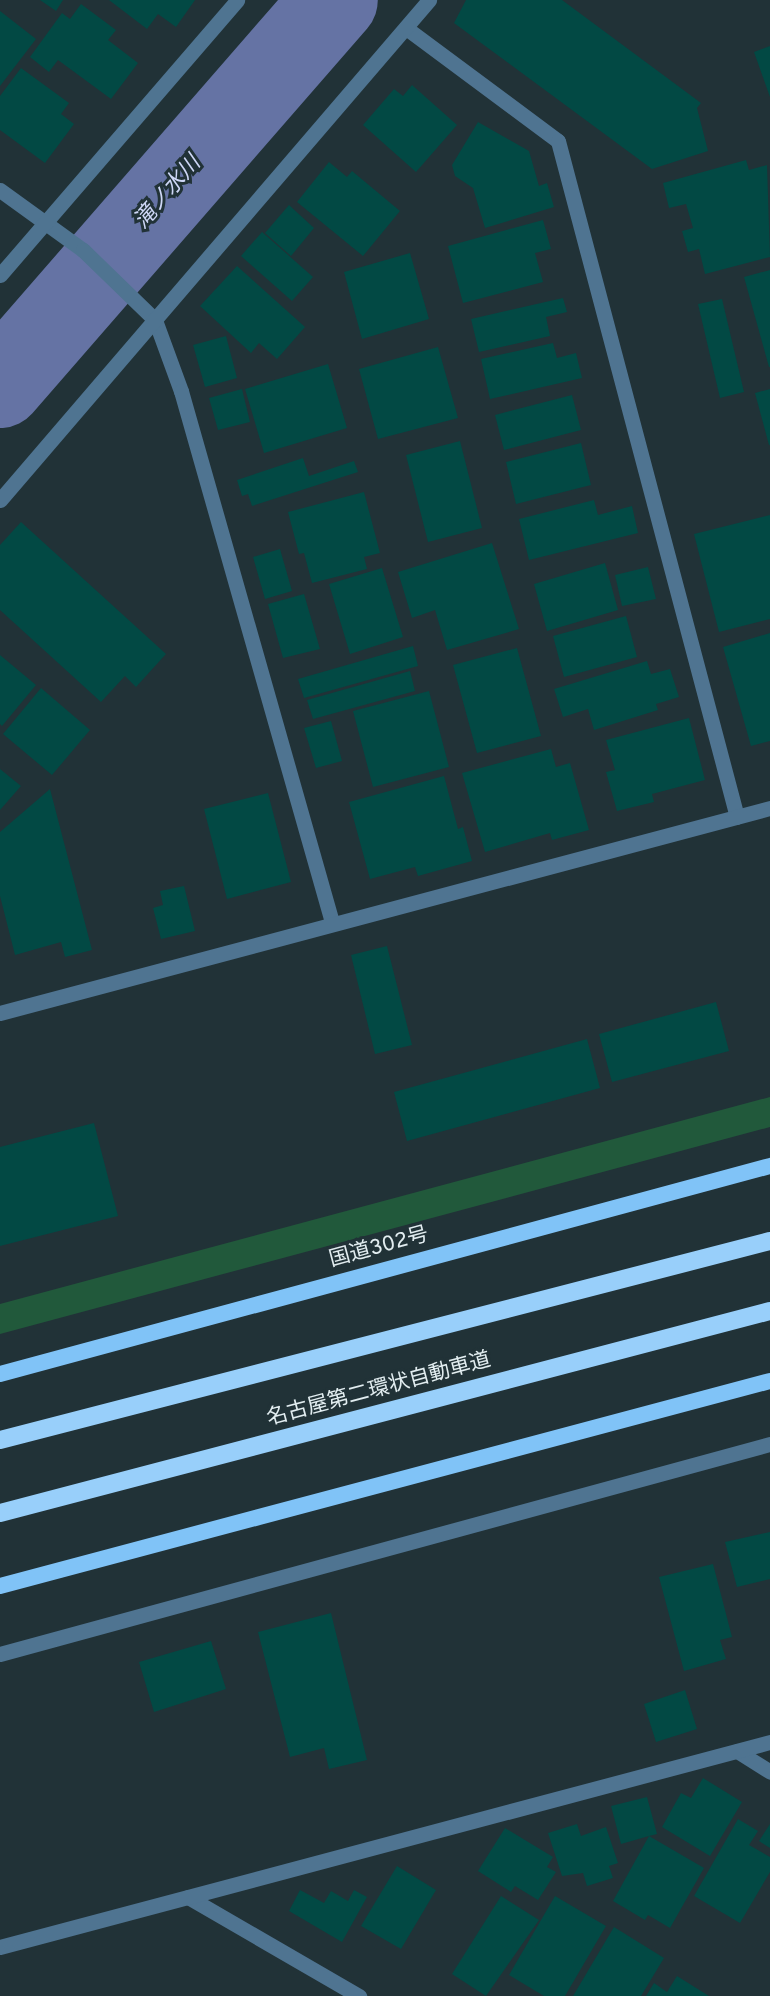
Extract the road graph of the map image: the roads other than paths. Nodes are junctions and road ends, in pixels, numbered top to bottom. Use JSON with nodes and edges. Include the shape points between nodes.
{"nodes":[{"id":1,"x":237,"y":0,"type":"edge"},
{"id":2,"x":429,"y":0,"type":"edge"},
{"id":3,"x":406,"y":28,"type":"junction"},
{"id":4,"x":0,"y":190,"type":"edge"},
{"id":5,"x":44,"y":223,"type":"junction"},
{"id":6,"x":0,"y":275,"type":"edge"},
{"id":7,"x":155,"y":320,"type":"junction"},
{"id":8,"x":0,"y":500,"type":"edge"},
{"id":9,"x":770,"y":808,"type":"edge"},
{"id":10,"x":737,"y":817,"type":"junction"},
{"id":11,"x":332,"y":922,"type":"junction"},
{"id":12,"x":0,"y":1013,"type":"edge"},
{"id":13,"x":770,"y":1166,"type":"edge"},
{"id":14,"x":752,"y":1171,"type":"junction"},
{"id":15,"x":770,"y":1171,"type":"edge"},
{"id":16,"x":770,"y":1241,"type":"edge"},
{"id":17,"x":770,"y":1311,"type":"edge"},
{"id":18,"x":0,"y":1374,"type":"edge"},
{"id":19,"x":770,"y":1381,"type":"edge"},
{"id":20,"x":0,"y":1440,"type":"edge"},
{"id":21,"x":770,"y":1444,"type":"edge"},
{"id":22,"x":0,"y":1513,"type":"edge"},
{"id":23,"x":0,"y":1586,"type":"edge"},
{"id":24,"x":0,"y":1654,"type":"edge"},
{"id":25,"x":770,"y":1742,"type":"edge"},
{"id":26,"x":737,"y":1751,"type":"junction"},
{"id":27,"x":770,"y":1772,"type":"edge"},
{"id":28,"x":188,"y":1897,"type":"junction"},
{"id":29,"x":0,"y":1947,"type":"edge"},
{"id":30,"x":358,"y":1996,"type":"edge"}],
"edges":[{"from":1,"to":5,"type":"street"},
{"from":2,"to":3,"type":"street"},
{"from":3,"to":7,"type":"street"},
{"from":3,"to":10,"type":"street","via":[[558,141]]},
{"from":4,"to":5,"type":"street"},
{"from":5,"to":6,"type":"street"},
{"from":5,"to":7,"type":"street","via":[[83,249]]},
{"from":7,"to":8,"type":"street"},
{"from":7,"to":11,"type":"street","via":[[181,391]]},
{"from":9,"to":10,"type":"street"},
{"from":10,"to":11,"type":"street"},
{"from":11,"to":12,"type":"street"},
{"from":13,"to":14,"type":"highway","name":"国道302号"},
{"from":14,"to":15,"type":"highway"},
{"from":14,"to":18,"type":"highway","name":"国道302号"},
{"from":16,"to":20,"type":"highway"},
{"from":17,"to":22,"type":"highway","name":"名古屋第二環状自動車道"},
{"from":19,"to":23,"type":"highway"},
{"from":21,"to":24,"type":"street"},
{"from":25,"to":26,"type":"street"},
{"from":26,"to":27,"type":"street"},
{"from":26,"to":28,"type":"street"},
{"from":28,"to":29,"type":"street"},
{"from":28,"to":30,"type":"street"}]}
